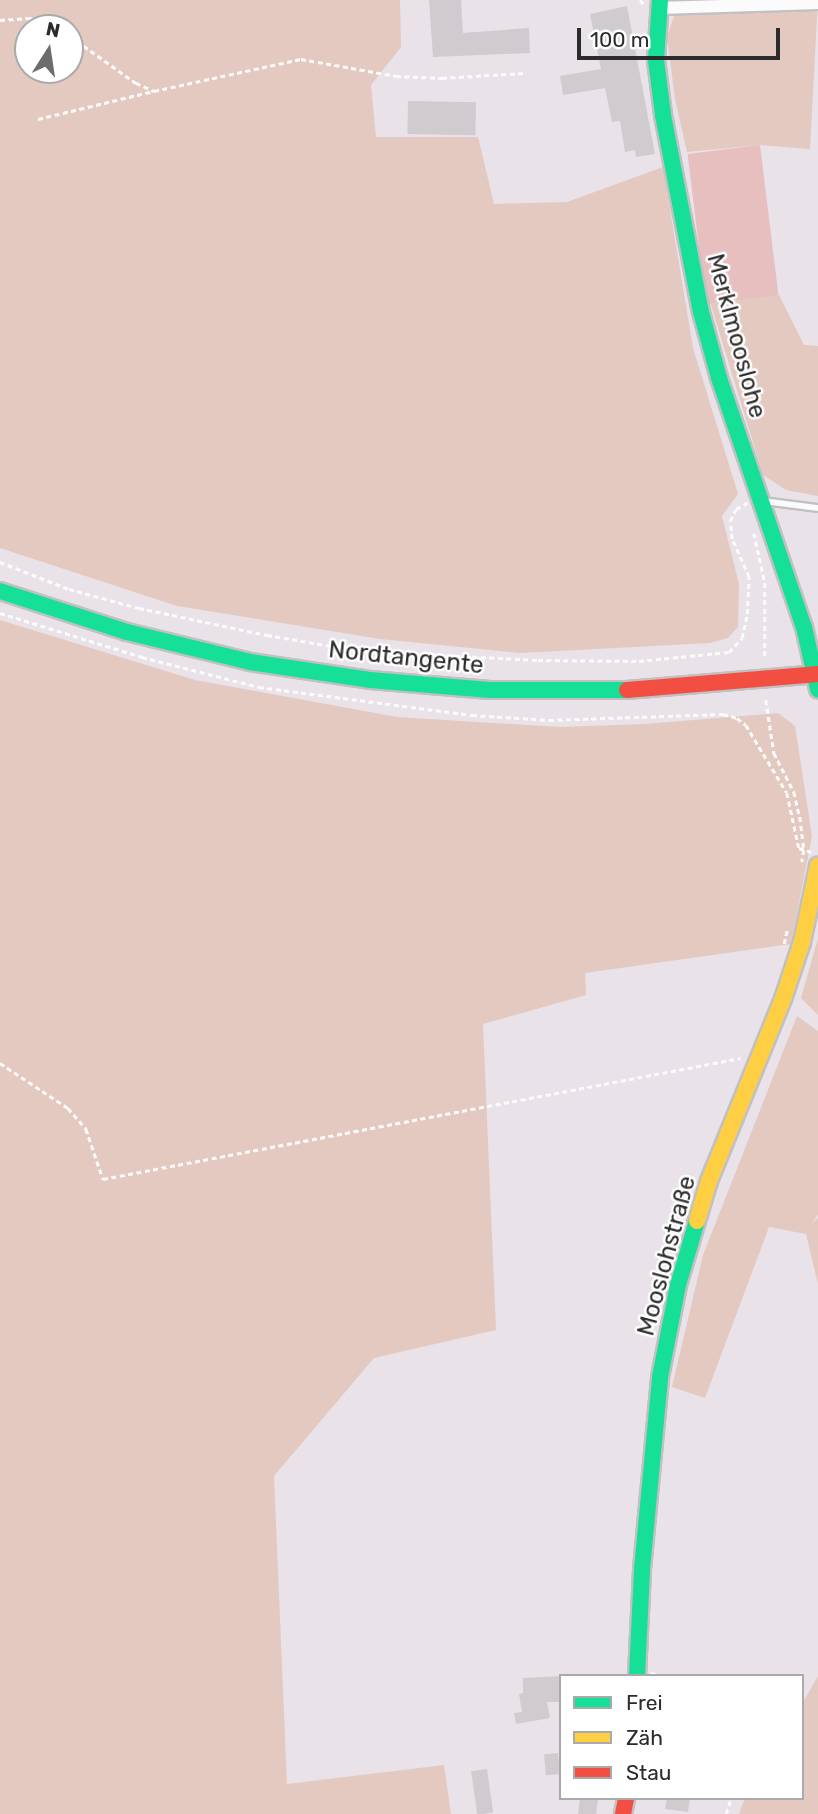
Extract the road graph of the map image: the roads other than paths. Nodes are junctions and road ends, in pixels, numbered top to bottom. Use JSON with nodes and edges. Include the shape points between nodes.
{"nodes":[{"id":1,"x":818,"y":3,"type":"edge"},
{"id":2,"x":659,"y":4,"type":"edge"},
{"id":3,"x":754,"y":502,"type":"junction"},
{"id":4,"x":818,"y":508,"type":"edge"},
{"id":5,"x":0,"y":591,"type":"edge"},
{"id":6,"x":817,"y":679,"type":"edge"},
{"id":7,"x":818,"y":866,"type":"edge"},
{"id":8,"x":637,"y":1674,"type":"edge"}],
"edges":[{"from":1,"to":2,"type":"street"},
{"from":2,"to":3,"type":"street","name":"Merklmooslohe","via":[[656,60],[663,115],[701,312]]},
{"from":3,"to":4,"type":"lane"},
{"from":3,"to":6,"type":"street","name":"Merklmooslohe","via":[[804,627]]},
{"from":5,"to":6,"type":"street","name":"Nordtangente","via":[[127,632],[250,662],[370,680],[490,690],[639,690]]},
{"from":7,"to":8,"type":"street","name":"Mooslohstraße","via":[[802,942],[709,1181],[678,1286],[657,1412]]}]}
